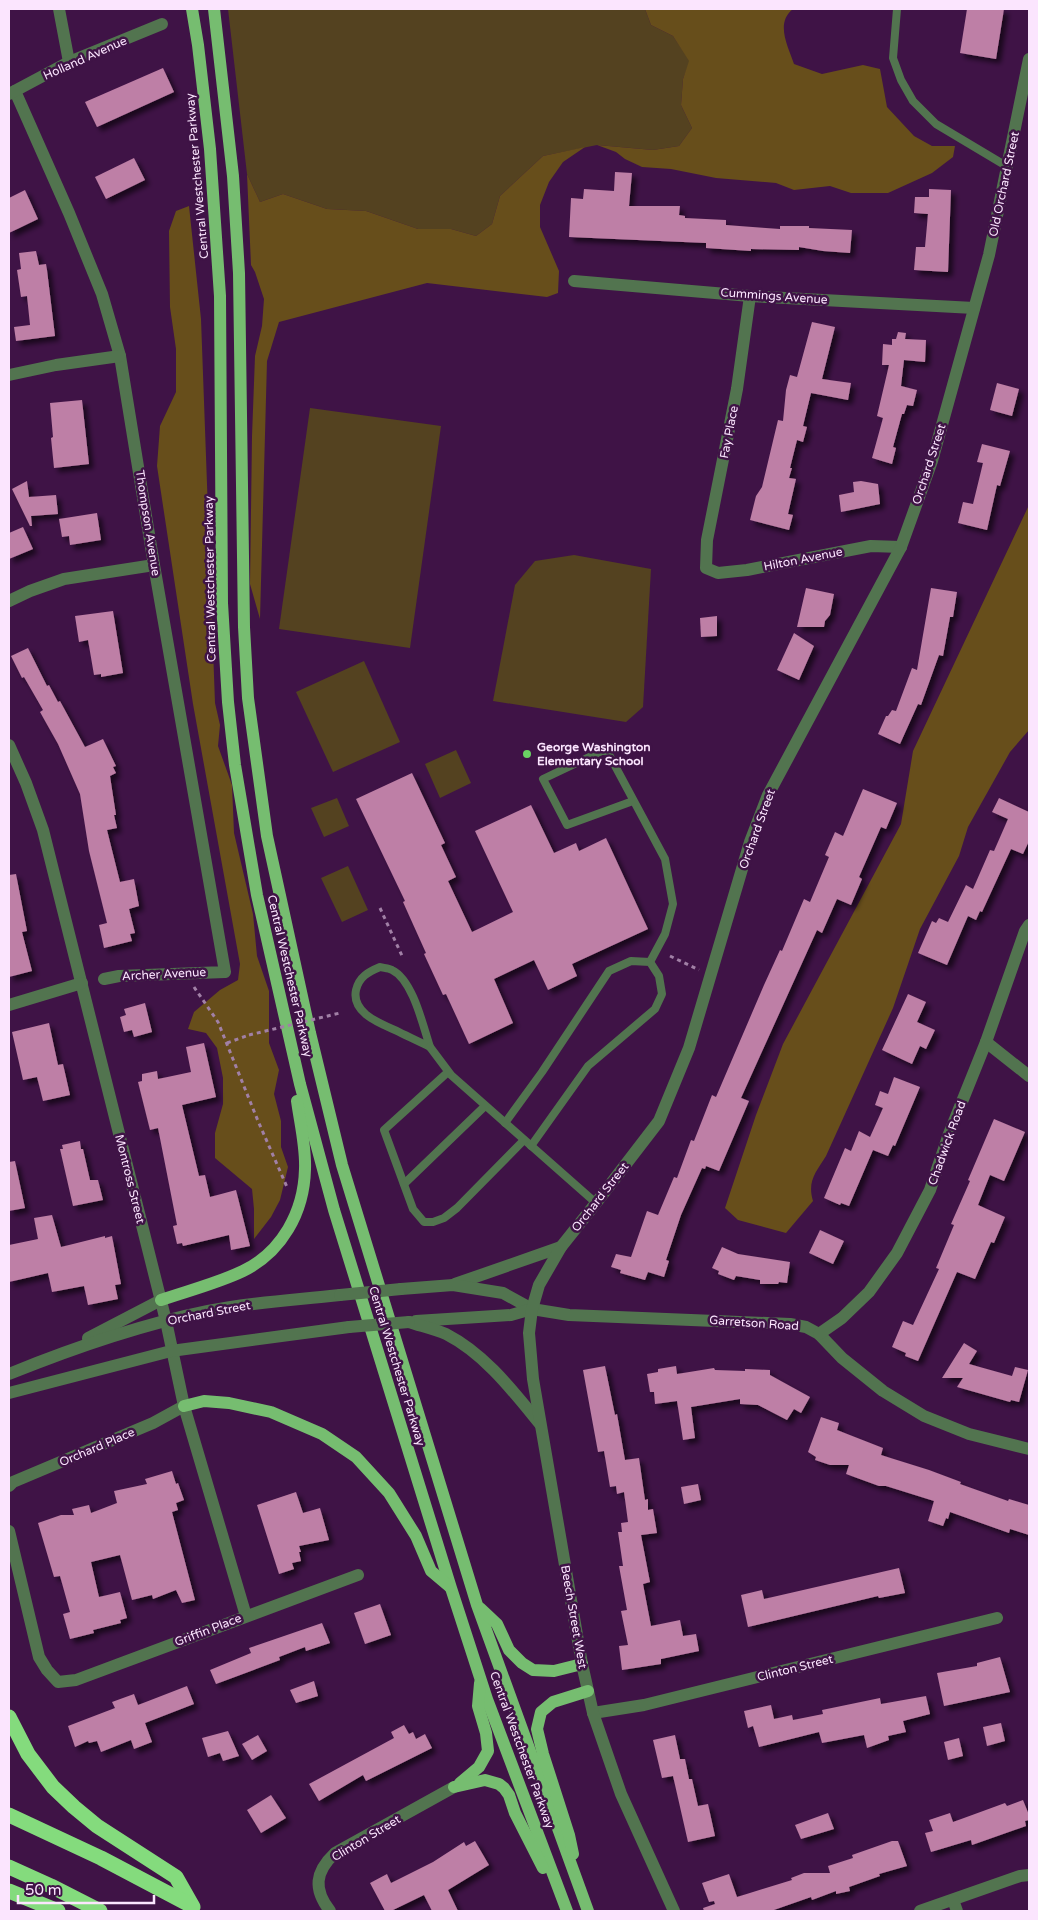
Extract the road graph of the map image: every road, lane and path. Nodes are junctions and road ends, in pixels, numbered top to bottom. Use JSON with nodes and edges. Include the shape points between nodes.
{"nodes":[{"id":1,"x":59,"y":9,"type":"edge"},
{"id":2,"x":192,"y":9,"type":"edge"},
{"id":3,"x":214,"y":9,"type":"edge"},
{"id":4,"x":898,"y":9,"type":"edge"},
{"id":5,"x":162,"y":24,"type":"dead end"},
{"id":6,"x":1029,"y":59,"type":"edge"},
{"id":7,"x":69,"y":62,"type":"junction"},
{"id":8,"x":12,"y":92,"type":"edge"},
{"id":9,"x":1008,"y":167,"type":"junction"},
{"id":10,"x":574,"y":281,"type":"dead end"},
{"id":11,"x":750,"y":296,"type":"junction"},
{"id":12,"x":974,"y":308,"type":"junction"},
{"id":13,"x":120,"y":356,"type":"junction"},
{"id":14,"x":9,"y":375,"type":"edge"},
{"id":15,"x":900,"y":547,"type":"junction"},
{"id":16,"x":154,"y":565,"type":"junction"},
{"id":17,"x":706,"y":568,"type":"joint"},
{"id":18,"x":9,"y":601,"type":"edge"},
{"id":19,"x":9,"y":744,"type":"edge"},
{"id":20,"x":633,"y":800,"type":"junction"},
{"id":21,"x":380,"y":908,"type":"dead end"},
{"id":22,"x":1029,"y":924,"type":"edge"},
{"id":23,"x":670,"y":956,"type":"dead end"},
{"id":24,"x":403,"y":958,"type":"dead end"},
{"id":25,"x":650,"y":962,"type":"junction"},
{"id":26,"x":225,"y":972,"type":"joint"},
{"id":27,"x":185,"y":974,"type":"junction"},
{"id":28,"x":711,"y":975,"type":"junction"},
{"id":29,"x":104,"y":979,"type":"dead end"},
{"id":30,"x":82,"y":984,"type":"junction"},
{"id":31,"x":9,"y":1004,"type":"edge"},
{"id":32,"x":340,"y":1013,"type":"dead end"},
{"id":33,"x":288,"y":1032,"type":"junction"},
{"id":34,"x":986,"y":1042,"type":"junction"},
{"id":35,"x":227,"y":1043,"type":"junction"},
{"id":36,"x":430,"y":1047,"type":"junction"},
{"id":37,"x":448,"y":1072,"type":"junction"},
{"id":38,"x":1029,"y":1076,"type":"edge"},
{"id":39,"x":485,"y":1106,"type":"junction"},
{"id":40,"x":505,"y":1123,"type":"junction"},
{"id":41,"x":524,"y":1140,"type":"junction"},
{"id":42,"x":531,"y":1146,"type":"junction"},
{"id":43,"x":404,"y":1184,"type":"junction"},
{"id":44,"x":290,"y":1193,"type":"dead end"},
{"id":45,"x":596,"y":1203,"type":"junction"},
{"id":46,"x":561,"y":1246,"type":"junction"},
{"id":47,"x":453,"y":1285,"type":"junction"},
{"id":48,"x":161,"y":1300,"type":"junction"},
{"id":49,"x":532,"y":1309,"type":"junction"},
{"id":50,"x":166,"y":1321,"type":"junction"},
{"id":51,"x":409,"y":1322,"type":"junction"},
{"id":52,"x":819,"y":1334,"type":"junction"},
{"id":53,"x":171,"y":1351,"type":"junction"},
{"id":54,"x":63,"y":1352,"type":"junction"},
{"id":55,"x":9,"y":1374,"type":"edge"},
{"id":56,"x":9,"y":1394,"type":"edge"},
{"id":57,"x":184,"y":1406,"type":"junction"},
{"id":58,"x":540,"y":1426,"type":"junction"},
{"id":59,"x":1029,"y":1449,"type":"edge"},
{"id":60,"x":9,"y":1486,"type":"edge"},
{"id":61,"x":9,"y":1530,"type":"edge"},
{"id":62,"x":358,"y":1575,"type":"dead end"},
{"id":63,"x":451,"y":1588,"type":"junction"},
{"id":64,"x":477,"y":1605,"type":"junction"},
{"id":65,"x":246,"y":1616,"type":"junction"},
{"id":66,"x":997,"y":1618,"type":"dead end"},
{"id":67,"x":582,"y":1664,"type":"junction"},
{"id":68,"x":480,"y":1677,"type":"junction"},
{"id":69,"x":588,"y":1691,"type":"junction"},
{"id":70,"x":593,"y":1713,"type":"junction"},
{"id":71,"x":9,"y":1717,"type":"edge"},
{"id":72,"x":454,"y":1787,"type":"junction"},
{"id":73,"x":9,"y":1815,"type":"edge"},
{"id":74,"x":9,"y":1867,"type":"edge"},
{"id":75,"x":1026,"y":1874,"type":"edge"},
{"id":76,"x":9,"y":1891,"type":"edge"},
{"id":77,"x":955,"y":1905,"type":"edge"},
{"id":78,"x":586,"y":1906,"type":"edge"},
{"id":79,"x":196,"y":1909,"type":"edge"},
{"id":80,"x":58,"y":1911,"type":"edge"},
{"id":81,"x":100,"y":1911,"type":"edge"},
{"id":82,"x":330,"y":1911,"type":"edge"},
{"id":83,"x":566,"y":1911,"type":"edge"},
{"id":84,"x":674,"y":1911,"type":"edge"},
{"id":85,"x":920,"y":1911,"type":"edge"}],
"edges":[{"from":1,"to":7,"type":"street"},
{"from":2,"to":33,"type":"main road","name":"Central Westchester Parkway","via":[[210,149],[220,296],[222,603],[228,702],[251,863]]},
{"from":3,"to":64,"type":"main road","name":"Central Westchester Parkway","via":[[233,176],[239,273],[244,636],[248,698],[267,836],[342,1165]]},
{"from":4,"to":9,"type":"lane","via":[[892,58],[913,101],[936,124]]},
{"from":5,"to":7,"type":"street","name":"Holland Avenue"},
{"from":6,"to":9,"type":"street","name":"Old Orchard Street"},
{"from":7,"to":8,"type":"street","name":"Holland Avenue"},
{"from":8,"to":13,"type":"street","name":"Thompson Avenue","via":[[69,213],[102,294]]},
{"from":9,"to":12,"type":"street","name":"Old Orchard Street"},
{"from":10,"to":11,"type":"street","name":"Cummings Avenue"},
{"from":11,"to":12,"type":"street","name":"Cummings Avenue"},
{"from":11,"to":17,"type":"street","name":"Fay Place","via":[[737,389],[707,540]]},
{"from":12,"to":15,"type":"street","name":"Orchard Street","via":[[932,461]]},
{"from":13,"to":14,"type":"street"},
{"from":13,"to":16,"type":"street","name":"Thompson Avenue"},
{"from":15,"to":17,"type":"street","name":"Hilton Avenue","via":[[871,546],[747,570],[718,573]]},
{"from":15,"to":28,"type":"street","name":"Orchard Street","via":[[768,795],[750,842]]},
{"from":16,"to":18,"type":"street","via":[[64,579]]},
{"from":16,"to":26,"type":"street","name":"Thompson Avenue"},
{"from":19,"to":30,"type":"street","name":"Montross Street","via":[[43,830]]},
{"from":20,"to":20,"type":"lane","via":[[606,749],[543,779],[567,825]]},
{"from":20,"to":25,"type":"lane","via":[[666,859],[673,904],[665,934]]},
{"from":21,"to":24,"type":"path"},
{"from":22,"to":34,"type":"street","name":"Chadwick Road"},
{"from":23,"to":28,"type":"path"},
{"from":25,"to":40,"type":"lane","via":[[631,960],[609,971]]},
{"from":25,"to":42,"type":"lane","via":[[659,976],[662,994],[655,1009],[588,1066]]},
{"from":26,"to":27,"type":"street","name":"Archer Avenue"},
{"from":27,"to":29,"type":"street","name":"Archer Avenue"},
{"from":27,"to":35,"type":"path","via":[[218,1022]]},
{"from":28,"to":45,"type":"street","name":"Orchard Street","via":[[689,1048],[659,1121]]},
{"from":30,"to":31,"type":"street"},
{"from":30,"to":48,"type":"street","name":"Montross Street"},
{"from":32,"to":35,"type":"path","bridge":true},
{"from":33,"to":48,"type":"main road","via":[[305,1169],[298,1210],[287,1233],[264,1258],[243,1271]]},
{"from":33,"to":63,"type":"main road","name":"Central Westchester Parkway","via":[[334,1210]]},
{"from":34,"to":38,"type":"street"},
{"from":34,"to":52,"type":"street","name":"Chadwick Road","via":[[930,1190],[897,1253],[869,1292],[842,1318]]},
{"from":35,"to":44,"type":"path"},
{"from":36,"to":36,"type":"lane","via":[[407,984],[392,970],[380,967],[368,972],[356,988],[357,1006],[382,1026]]},
{"from":36,"to":37,"type":"lane"},
{"from":37,"to":39,"type":"lane"},
{"from":37,"to":43,"type":"lane","via":[[384,1130]]},
{"from":39,"to":40,"type":"lane"},
{"from":39,"to":43,"type":"lane"},
{"from":40,"to":41,"type":"lane"},
{"from":41,"to":42,"type":"lane"},
{"from":41,"to":43,"type":"lane","via":[[444,1218],[424,1222],[414,1209]]},
{"from":42,"to":45,"type":"lane"},
{"from":45,"to":46,"type":"street","name":"Orchard Street"},
{"from":46,"to":47,"type":"street"},
{"from":46,"to":49,"type":"street","name":"Orchard Street","via":[[543,1277]]},
{"from":47,"to":49,"type":"street","name":"Orchard Street","via":[[503,1293]]},
{"from":47,"to":50,"type":"street","name":"Orchard Street","bridge":true,"via":[[208,1311]]},
{"from":48,"to":50,"type":"street","name":"Montross Street"},
{"from":48,"to":54,"type":"street"},
{"from":49,"to":51,"type":"street","via":[[511,1316]]},
{"from":49,"to":52,"type":"street","name":"Garretson Road","via":[[569,1315],[790,1324]]},
{"from":49,"to":58,"type":"street","name":"Beech Street West","via":[[530,1354]]},
{"from":50,"to":53,"type":"street","name":"Montross Street"},
{"from":50,"to":54,"type":"street","name":"Orchard Street"},
{"from":51,"to":53,"type":"street","bridge":true},
{"from":51,"to":58,"type":"street","via":[[446,1334],[472,1352],[505,1380]]},
{"from":52,"to":59,"type":"street","name":"Garretson Road","via":[[842,1358],[883,1391],[924,1416],[969,1434]]},
{"from":53,"to":56,"type":"street"},
{"from":53,"to":57,"type":"street","name":"Montross Street"},
{"from":54,"to":55,"type":"street","name":"Orchard Street"},
{"from":57,"to":60,"type":"street","name":"Orchard Place","via":[[153,1423]]},
{"from":57,"to":63,"type":"main road","via":[[204,1401],[229,1402],[271,1412],[322,1434],[356,1457],[389,1493],[416,1536],[431,1571]]},
{"from":57,"to":65,"type":"street","name":"Montross Street"},
{"from":58,"to":67,"type":"street","name":"Beech Street West"},
{"from":61,"to":65,"type":"street","name":"Griffin Place","via":[[39,1656],[58,1682],[76,1680]]},
{"from":62,"to":65,"type":"street","name":"Griffin Place"},
{"from":63,"to":68,"type":"main road","name":"Central Westchester Parkway"},
{"from":64,"to":67,"type":"main road","via":[[497,1624],[509,1650],[533,1670],[554,1671]]},
{"from":64,"to":78,"type":"main road","name":"Central Westchester Parkway"},
{"from":66,"to":70,"type":"street","name":"Clinton Street","via":[[644,1705]]},
{"from":67,"to":69,"type":"street","name":"Beech Street West"},
{"from":68,"to":72,"type":"main road","via":[[478,1706],[488,1751],[479,1767]]},
{"from":68,"to":83,"type":"main road","name":"Central Westchester Parkway"},
{"from":69,"to":70,"type":"street","name":"Beech Street West"},
{"from":69,"to":78,"type":"main road","via":[[553,1702],[541,1712],[537,1729],[569,1835]]},
{"from":70,"to":84,"type":"street","name":"Beech Street West","via":[[621,1794]]},
{"from":71,"to":79,"type":"highway","via":[[28,1754],[53,1786],[97,1826],[176,1877]]},
{"from":72,"to":82,"type":"street","name":"Clinton Street","via":[[335,1853],[326,1862],[317,1880]]},
{"from":72,"to":83,"type":"main road","via":[[485,1780],[504,1788]]},
{"from":73,"to":79,"type":"highway","via":[[102,1858]]},
{"from":74,"to":81,"type":"highway"},
{"from":75,"to":77,"type":"street"},
{"from":76,"to":80,"type":"highway"},
{"from":77,"to":85,"type":"street"}]}
